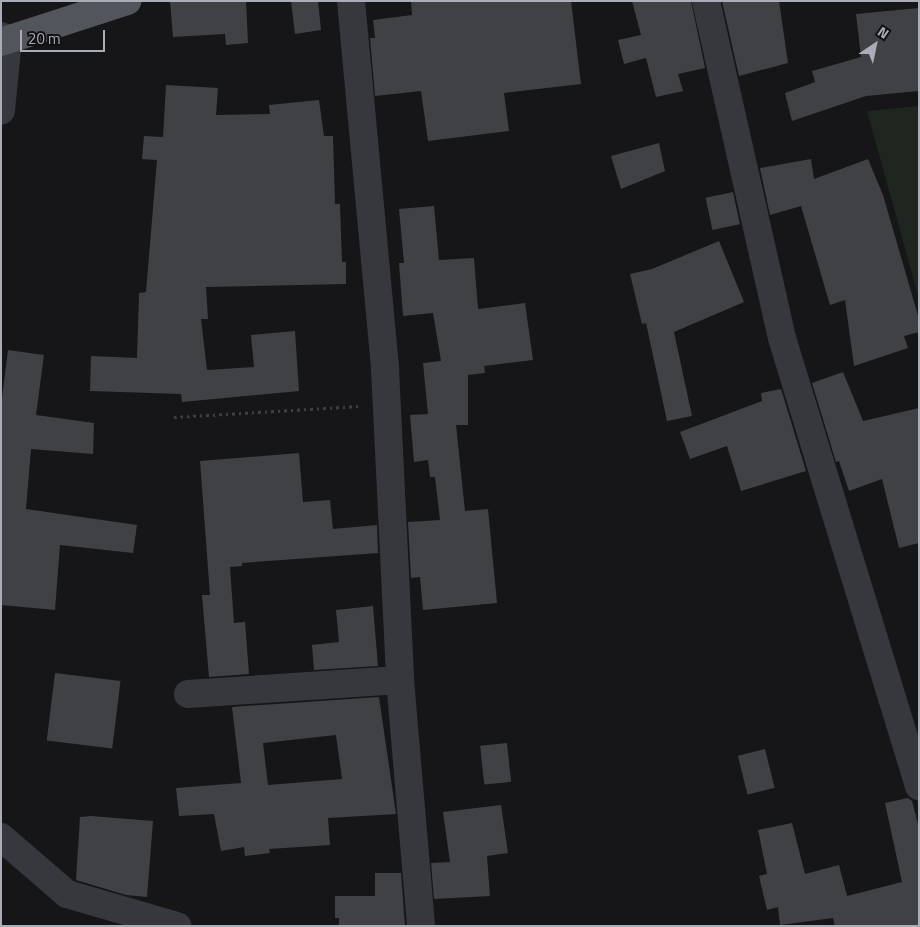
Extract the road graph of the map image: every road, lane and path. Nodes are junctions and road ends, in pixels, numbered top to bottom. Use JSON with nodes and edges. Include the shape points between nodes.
{"nodes":[{"id":1,"x":127,"y":1,"type":"edge"},
{"id":2,"x":351,"y":1,"type":"edge"},
{"id":3,"x":706,"y":1,"type":"edge"},
{"id":4,"x":4,"y":39,"type":"edge"},
{"id":5,"x":1,"y":111,"type":"edge"},
{"id":6,"x":386,"y":404,"type":"junction"},
{"id":7,"x":174,"y":417,"type":"dead end"},
{"id":8,"x":400,"y":680,"type":"junction"},
{"id":9,"x":188,"y":694,"type":"dead end"},
{"id":10,"x":919,"y":787,"type":"edge"},
{"id":11,"x":1,"y":837,"type":"edge"},
{"id":12,"x":177,"y":926,"type":"edge"},
{"id":13,"x":421,"y":926,"type":"edge"}],
"edges":[{"from":1,"to":4,"type":"main road"},
{"from":2,"to":6,"type":"street"},
{"from":3,"to":10,"type":"street","via":[[782,338]]},
{"from":4,"to":5,"type":"street"},
{"from":6,"to":7,"type":"path"},
{"from":6,"to":8,"type":"street"},
{"from":8,"to":9,"type":"street"},
{"from":8,"to":13,"type":"street"},
{"from":11,"to":12,"type":"street","via":[[67,894]]}]}
